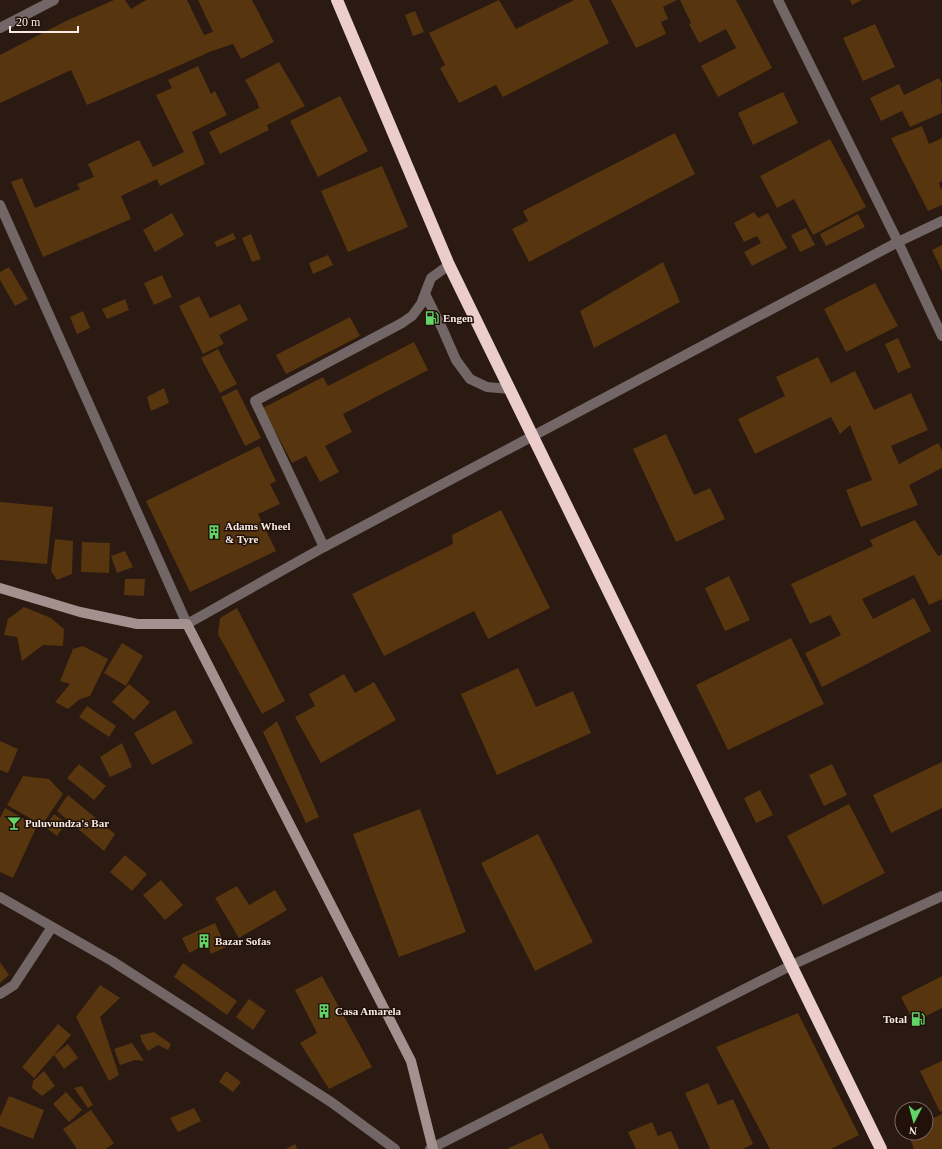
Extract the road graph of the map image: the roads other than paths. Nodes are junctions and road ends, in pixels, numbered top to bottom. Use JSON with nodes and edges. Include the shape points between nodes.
{"nodes":[{"id":1,"x":54,"y":0,"type":"edge"},
{"id":2,"x":337,"y":0,"type":"edge"},
{"id":3,"x":778,"y":0,"type":"edge"},
{"id":4,"x":0,"y":28,"type":"edge"},
{"id":5,"x":0,"y":205,"type":"edge"},
{"id":6,"x":942,"y":221,"type":"edge"},
{"id":7,"x":898,"y":242,"type":"junction"},
{"id":8,"x":449,"y":265,"type":"junction"},
{"id":9,"x":425,"y":294,"type":"junction"},
{"id":10,"x":942,"y":336,"type":"edge"},
{"id":11,"x":510,"y":389,"type":"junction"},
{"id":12,"x":533,"y":436,"type":"junction"},
{"id":13,"x":324,"y":547,"type":"junction"},
{"id":14,"x":0,"y":588,"type":"edge"},
{"id":15,"x":187,"y":624,"type":"junction"},
{"id":16,"x":942,"y":896,"type":"edge"},
{"id":17,"x":0,"y":897,"type":"edge"},
{"id":18,"x":52,"y":927,"type":"junction"},
{"id":19,"x":792,"y":965,"type":"junction"},
{"id":20,"x":0,"y":994,"type":"edge"},
{"id":21,"x":432,"y":1148,"type":"edge"},
{"id":22,"x":395,"y":1149,"type":"edge"},
{"id":23,"x":881,"y":1149,"type":"edge"}],
"edges":[{"from":1,"to":4,"type":"street"},
{"from":2,"to":8,"type":"highway"},
{"from":3,"to":7,"type":"street"},
{"from":5,"to":15,"type":"street"},
{"from":6,"to":7,"type":"street"},
{"from":7,"to":10,"type":"street"},
{"from":7,"to":12,"type":"street"},
{"from":8,"to":9,"type":"street","via":[[431,278]]},
{"from":8,"to":11,"type":"highway"},
{"from":9,"to":11,"type":"street","via":[[456,360],[470,379],[487,387]]},
{"from":9,"to":13,"type":"street","via":[[412,316],[402,323],[255,402]]},
{"from":11,"to":12,"type":"highway"},
{"from":12,"to":13,"type":"street"},
{"from":12,"to":19,"type":"highway"},
{"from":13,"to":15,"type":"street"},
{"from":14,"to":15,"type":"street","via":[[80,612],[137,624]]},
{"from":15,"to":21,"type":"street","via":[[411,1061]]},
{"from":16,"to":19,"type":"street"},
{"from":17,"to":18,"type":"street"},
{"from":18,"to":20,"type":"street","via":[[14,985]]},
{"from":18,"to":22,"type":"street","via":[[112,960],[331,1102]]},
{"from":19,"to":21,"type":"street"},
{"from":19,"to":23,"type":"highway"}]}
